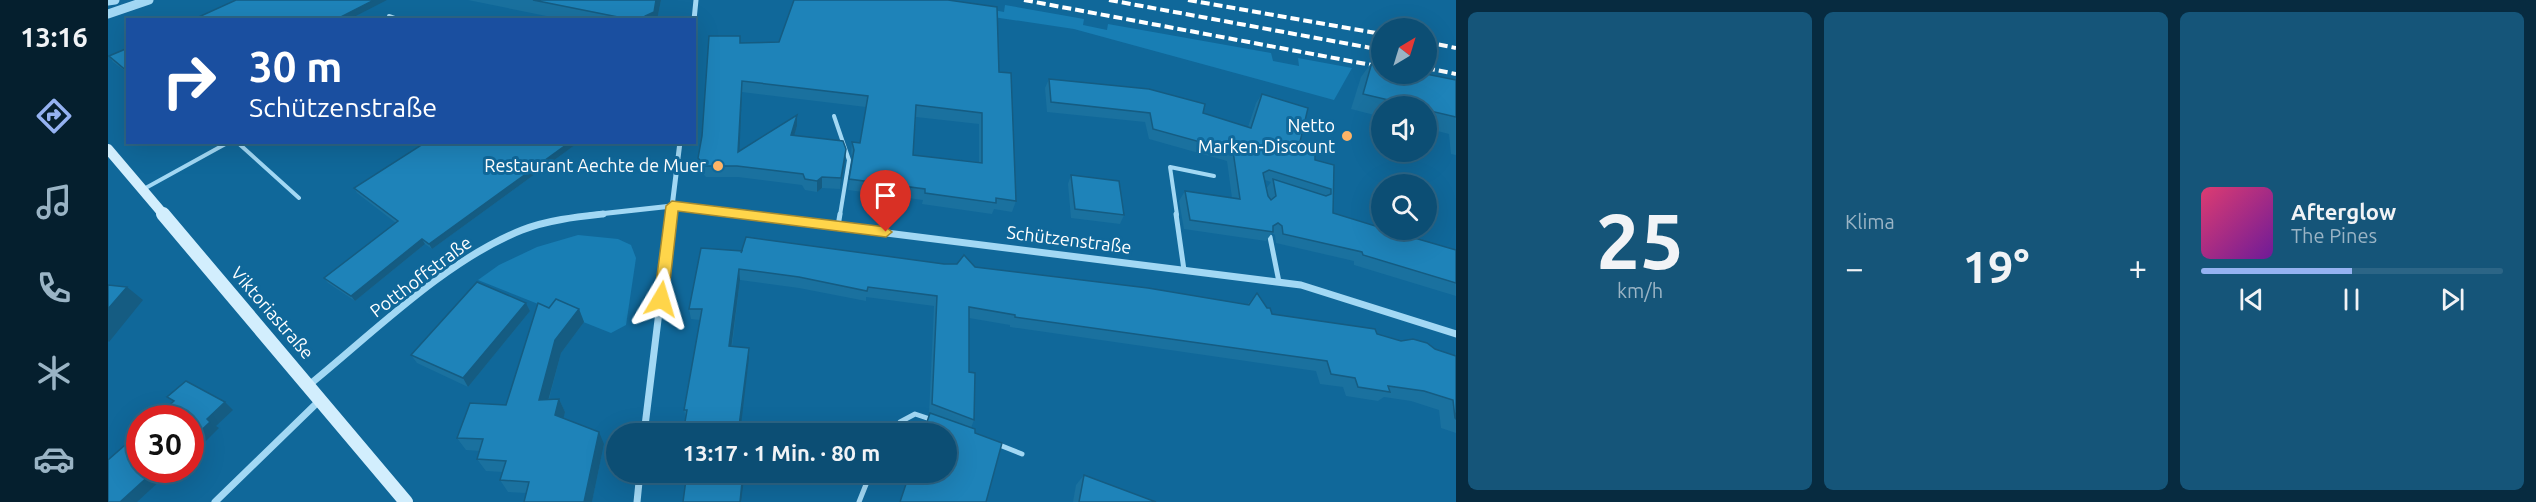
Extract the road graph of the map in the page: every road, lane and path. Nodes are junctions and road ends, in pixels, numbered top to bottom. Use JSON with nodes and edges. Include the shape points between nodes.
{"nodes":[{"id":1,"x":115,"y":0,"type":"edge"},
{"id":2,"x":149,"y":0,"type":"edge"},
{"id":3,"x":696,"y":0,"type":"edge"},
{"id":4,"x":108,"y":1,"type":"edge"},
{"id":5,"x":108,"y":14,"type":"edge"},
{"id":6,"x":389,"y":16,"type":"dead end"},
{"id":7,"x":394,"y":18,"type":"edge"},
{"id":8,"x":694,"y":18,"type":"edge"},
{"id":9,"x":834,"y":116,"type":"dead end"},
{"id":10,"x":225,"y":144,"type":"edge"},
{"id":11,"x":239,"y":144,"type":"edge"},
{"id":12,"x":680,"y":144,"type":"edge"},
{"id":13,"x":108,"y":149,"type":"edge"},
{"id":14,"x":1214,"y":176,"type":"dead end"},
{"id":15,"x":142,"y":190,"type":"junction"},
{"id":16,"x":299,"y":198,"type":"dead end"},
{"id":17,"x":672,"y":206,"type":"junction"},
{"id":18,"x":838,"y":226,"type":"junction"},
{"id":19,"x":1270,"y":237,"type":"edge"},
{"id":20,"x":1184,"y":270,"type":"junction"},
{"id":21,"x":1279,"y":282,"type":"junction"},
{"id":22,"x":1456,"y":334,"type":"edge"},
{"id":23,"x":309,"y":386,"type":"junction"},
{"id":24,"x":320,"y":399,"type":"junction"},
{"id":25,"x":645,"y":423,"type":"edge"},
{"id":26,"x":899,"y":423,"type":"edge"},
{"id":27,"x":942,"y":423,"type":"edge"},
{"id":28,"x":992,"y":442,"type":"edge"},
{"id":29,"x":1022,"y":453,"type":"dead end"},
{"id":30,"x":639,"y":483,"type":"edge"},
{"id":31,"x":867,"y":483,"type":"edge"},
{"id":32,"x":215,"y":502,"type":"edge"},
{"id":33,"x":406,"y":502,"type":"edge"},
{"id":34,"x":637,"y":502,"type":"edge"},
{"id":35,"x":859,"y":502,"type":"edge"}],
"edges":[{"from":1,"to":4,"type":"street"},
{"from":2,"to":5,"type":"street"},
{"from":3,"to":8,"type":"street"},
{"from":6,"to":7,"type":"lane"},
{"from":9,"to":18,"type":"lane","via":[[849,160]]},
{"from":10,"to":15,"type":"lane"},
{"from":11,"to":16,"type":"lane"},
{"from":12,"to":17,"type":"street"},
{"from":13,"to":15,"type":"main road","name":"Viktoriastraße"},
{"from":14,"to":20,"type":"lane","via":[[1170,167]]},
{"from":15,"to":23,"type":"main road","name":"Viktoriastraße"},
{"from":17,"to":18,"type":"street","name":"Schützenstraße"},
{"from":17,"to":23,"type":"street","name":"Potthoffstraße","via":[[567,218],[524,229],[489,245],[435,281]]},
{"from":17,"to":25,"type":"street"},
{"from":18,"to":20,"type":"street","name":"Schützenstraße"},
{"from":19,"to":21,"type":"lane"},
{"from":20,"to":21,"type":"street","name":"Schützenstraße"},
{"from":21,"to":22,"type":"street","name":"Schützenstraße","via":[[1301,285]]},
{"from":23,"to":24,"type":"main road","name":"Viktoriastraße"},
{"from":24,"to":32,"type":"street"},
{"from":24,"to":33,"type":"main road","name":"Viktoriastraße"},
{"from":26,"to":27,"type":"lane","via":[[915,414]]},
{"from":28,"to":29,"type":"lane"},
{"from":30,"to":34,"type":"street"},
{"from":31,"to":35,"type":"lane"}]}
